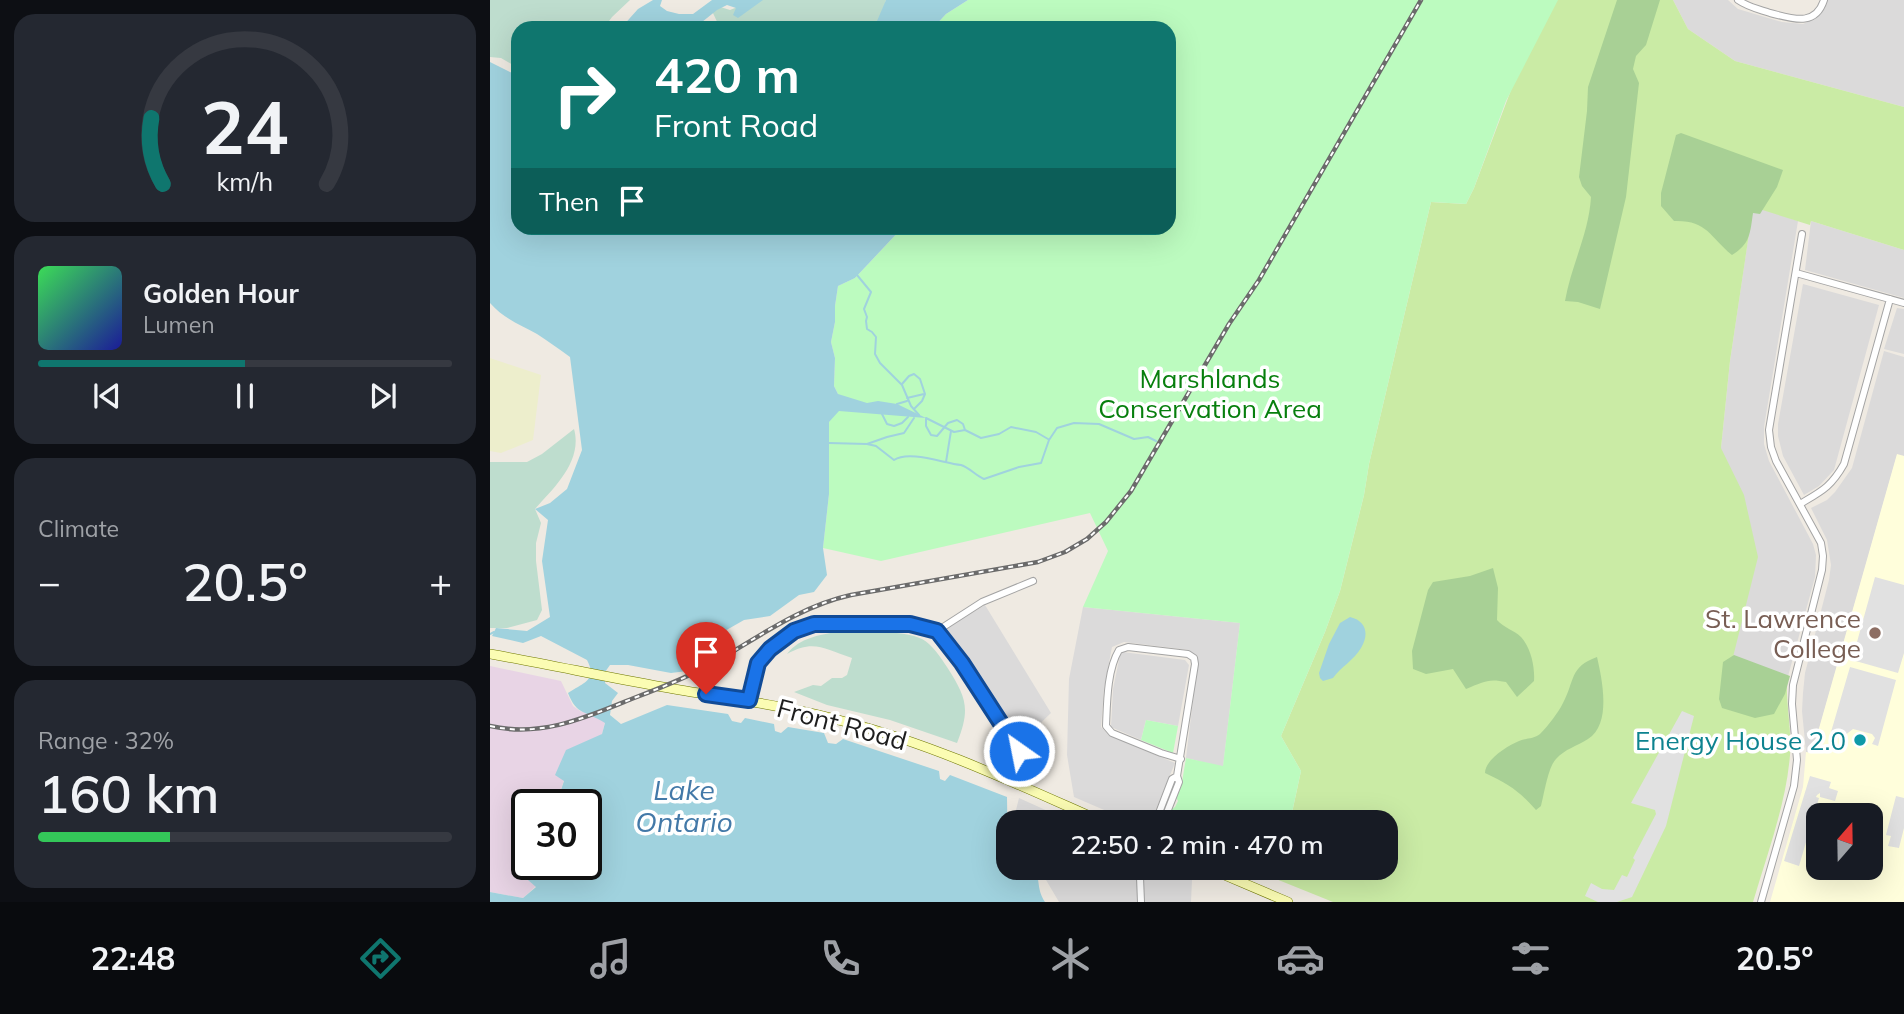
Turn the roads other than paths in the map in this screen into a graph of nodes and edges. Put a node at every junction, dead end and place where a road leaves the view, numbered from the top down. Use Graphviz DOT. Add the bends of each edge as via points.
graph roads {
  1 [pos="1738,0"];
  2 [pos="1824,0"];
  3 [pos="1802,234"];
  4 [pos="1796,273"];
  5 [pos="1890,299"];
  6 [pos="1904,303"];
  7 [pos="1800,504"];
  8 [pos="1033,581"];
  9 [pos="937,631"];
  10 [pos="490,654"];
  11 [pos="749,700"];
  12 [pos="1181,760"];
  13 [pos="1023,787"];
  14 [pos="1076,810"];
  15 [pos="1160,810"];
  16 [pos="1140,880"];
  17 [pos="1236,880"];
  18 [pos="1141,902"];
  19 [pos="1288,902"];
  20 [pos="1761,902"];
  1 -- 2 [label="street" via="1794,19 1816,14"];
  3 -- 4 [label="street"];
  4 -- 5 [label="street"];
  4 -- 7 [label="street" via="1769,430 1776,461"];
  5 -- 6 [label="street"];
  5 -- 7 [label="street" via="1844,464 1828,487"];
  7 -- 20 [label="street" via="1821,543 1822,570 1793,685 1794,786"];
  8 -- 9 [label="street" via="982,603"];
  9 -- 11 [label="street" via="910,624 804,627 770,649 758,663"];
  9 -- 13 [label="street" via="1019,751"];
  10 -- 11 [label="main road, Front Road"];
  11 -- 13 [label="main road, Front Road" via="878,731"];
  12 -- 12 [label="street" via="1112,733 1106,726 1108,689 1119,650 1128,647 1194,658"];
  12 -- 15 [label="street"];
  13 -- 14 [label="main road, Front Road"];
  16 -- 18 [label="street"];
  17 -- 19 [label="main road"];
}
